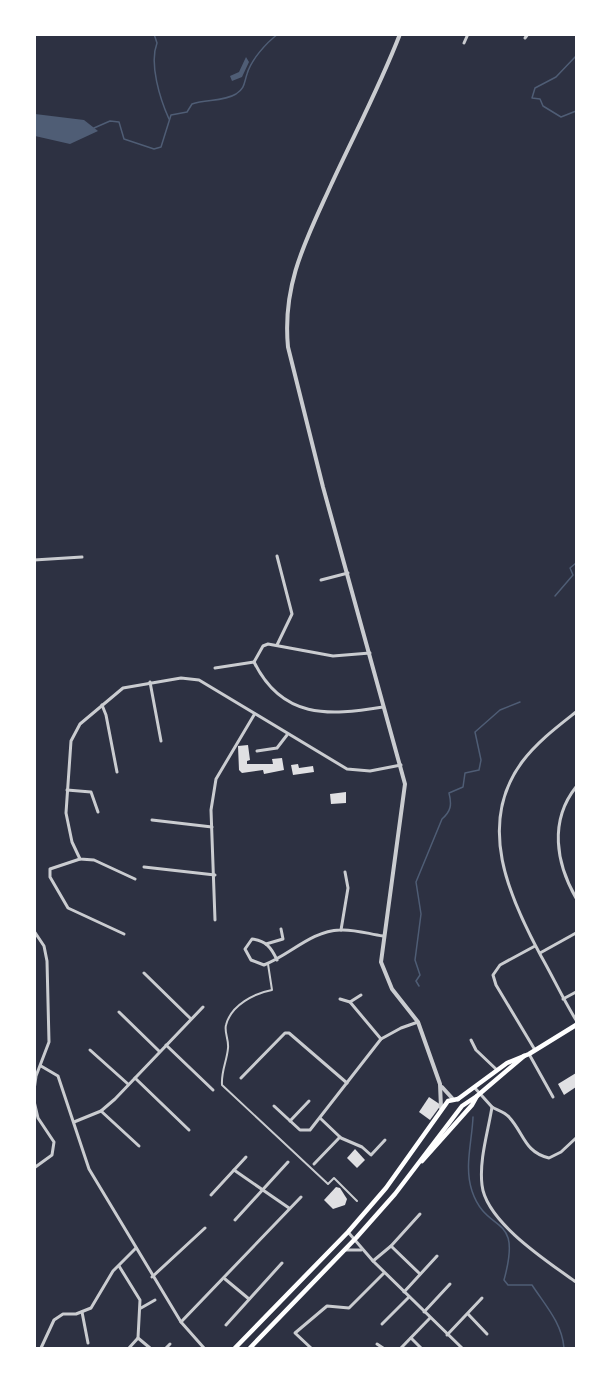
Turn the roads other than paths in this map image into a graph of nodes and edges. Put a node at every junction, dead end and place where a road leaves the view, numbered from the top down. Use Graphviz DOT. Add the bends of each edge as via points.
graph roads {
  1 [pos="400,34"];
  2 [pos="468,34"];
  3 [pos="464,43"];
  4 [pos="277,556"];
  5 [pos="82,558"];
  6 [pos="34,560"];
  7 [pos="348,573"];
  8 [pos="321,580"];
  9 [pos="278,645"];
  10 [pos="370,653"];
  11 [pos="254,662"];
  12 [pos="215,668"];
  13 [pos="150,682"];
  14 [pos="102,705"];
  15 [pos="384,707"];
  16 [pos="576,712"];
  17 [pos="254,715"];
  18 [pos="287,735"];
  19 [pos="160,741"];
  20 [pos="257,752"];
  21 [pos="400,765"];
  22 [pos="117,772"];
  23 [pos="576,787"];
  24 [pos="67,790"];
  25 [pos="98,812"];
  26 [pos="152,820"];
  27 [pos="212,827"];
  28 [pos="80,859"];
  29 [pos="144,867"];
  30 [pos="345,872"];
  31 [pos="215,874"];
  32 [pos="135,879"];
  33 [pos="576,898"];
  34 [pos="215,920"];
  35 [pos="281,929"];
  36 [pos="340,930"];
  37 [pos="34,931"];
  38 [pos="576,933"];
  39 [pos="124,934"];
  40 [pos="382,936"];
  41 [pos="266,944"];
  42 [pos="535,946"];
  43 [pos="540,953"];
  44 [pos="277,960"];
  45 [pos="268,963"];
  46 [pos="144,973"];
  47 [pos="576,992"];
  48 [pos="361,995"];
  49 [pos="340,999"];
  50 [pos="563,999"];
  51 [pos="350,1002"];
  52 [pos="203,1007"];
  53 [pos="119,1012"];
  54 [pos="191,1018"];
  55 [pos="576,1020"];
  56 [pos="418,1022"];
  57 [pos="576,1025"];
  58 [pos="381,1039"];
  59 [pos="471,1040"];
  60 [pos="166,1045"];
  61 [pos="90,1050"];
  62 [pos="535,1050"];
  63 [pos="159,1051"];
  64 [pos="526,1055"];
  65 [pos="41,1065"];
  66 [pos="497,1070"];
  67 [pos="135,1078"];
  68 [pos="242,1078"];
  69 [pos="347,1083"];
  70 [pos="128,1084"];
  71 [pos="440,1084"];
  72 [pos="474,1087"];
  73 [pos="34,1090"];
  74 [pos="213,1090"];
  75 [pos="478,1095"];
  76 [pos="442,1096"];
  77 [pos="553,1097"];
  78 [pos="455,1099"];
  79 [pos="34,1101"];
  80 [pos="309,1101"];
  81 [pos="446,1105"];
  82 [pos="274,1106"];
  83 [pos="462,1106"];
  84 [pos="492,1107"];
  85 [pos="101,1111"];
  86 [pos="456,1114"];
  87 [pos="320,1118"];
  88 [pos="290,1121"];
  89 [pos="74,1122"];
  90 [pos="433,1124"];
  91 [pos="189,1130"];
  92 [pos="340,1137"];
  93 [pos="576,1138"];
  94 [pos="385,1140"];
  95 [pos="139,1146"];
  96 [pos="246,1156"];
  97 [pos="288,1162"];
  98 [pos="419,1163"];
  99 [pos="314,1164"];
  100 [pos="34,1168"];
  101 [pos="234,1170"];
  102 [pos="263,1190"];
  103 [pos="212,1195"];
  104 [pos="301,1197"];
  105 [pos="357,1201"];
  106 [pos="290,1208"];
  107 [pos="420,1214"];
  108 [pos="236,1220"];
  109 [pos="205,1228"];
  110 [pos="348,1232"];
  111 [pos="356,1239"];
  112 [pos="391,1246"];
  113 [pos="136,1248"];
  114 [pos="345,1250"];
  115 [pos="363,1251"];
  116 [pos="437,1256"];
  117 [pos="372,1261"];
  118 [pos="282,1263"];
  119 [pos="118,1266"];
  120 [pos="385,1273"];
  121 [pos="420,1274"];
  122 [pos="152,1277"];
  123 [pos="225,1279"];
  124 [pos="576,1282"];
  125 [pos="450,1284"];
  126 [pos="404,1292"];
  127 [pos="409,1297"];
  128 [pos="482,1298"];
  129 [pos="249,1299"];
  130 [pos="155,1300"];
  131 [pos="141,1308"];
  132 [pos="82,1312"];
  133 [pos="424,1312"];
  134 [pos="467,1314"];
  135 [pos="430,1318"];
  136 [pos="181,1322"];
  137 [pos="382,1324"];
  138 [pos="226,1325"];
  139 [pos="487,1334"];
  140 [pos="447,1335"];
  141 [pos="138,1338"];
  142 [pos="411,1338"];
  143 [pos="88,1343"];
  144 [pos="170,1344"];
  145 [pos="377,1344"];
  146 [pos="41,1348"];
  147 [pos="129,1348"];
  148 [pos="150,1348"];
  149 [pos="166,1348"];
  150 [pos="204,1348"];
  151 [pos="235,1348"];
  152 [pos="250,1348"];
  153 [pos="311,1348"];
  154 [pos="383,1348"];
  155 [pos="401,1348"];
  156 [pos="421,1348"];
  157 [pos="462,1348"];
  1 -- 7 [label="street" via="300,253 288,300 288,346"];
  2 -- 3 [label="street"];
  4 -- 9 [label="street" via="292,614"];
  5 -- 6 [label="street"];
  7 -- 8 [label="street"];
  7 -- 10 [label="street"];
  9 -- 10 [label="street" via="333,656"];
  9 -- 11 [label="street" via="263,646"];
  10 -- 15 [label="street"];
  11 -- 12 [label="street"];
  11 -- 15 [label="street" via="264,682 286,701 316,711 344,714"];
  13 -- 14 [label="street" via="123,688"];
  13 -- 17 [label="street" via="190,677"];
  13 -- 19 [label="street"];
  14 -- 22 [label="street"];
  14 -- 24 [label="street" via="80,724 71,741"];
  15 -- 21 [label="street"];
  16 -- 42 [label="street" via="522,762 502,810 499,844 504,871 512,899"];
  17 -- 18 [label="street"];
  17 -- 27 [label="street" via="216,779"];
  18 -- 20 [label="street" via="277,748"];
  18 -- 21 [label="street" via="347,769 370,771"];
  21 -- 40 [label="street" via="405,795"];
  23 -- 33 [label="street" via="557,835 560,861"];
  24 -- 25 [label="street" via="91,792"];
  24 -- 28 [label="street" via="68,828"];
  26 -- 27 [label="street"];
  27 -- 31 [label="street"];
  28 -- 32 [label="street" via="94,860"];
  28 -- 39 [label="street" via="50,869 50,877 64,903"];
  29 -- 31 [label="street"];
  30 -- 36 [label="street" via="348,888"];
  31 -- 34 [label="street"];
  35 -- 41 [label="street" via="283,939"];
  36 -- 40 [label="street"];
  36 -- 44 [label="street" via="315,936"];
  37 -- 65 [label="street" via="44,946 47,961 49,1042"];
  38 -- 43 [label="street"];
  40 -- 56 [label="street" via="381,962 386,977"];
  41 -- 44 [label="street"];
  41 -- 45 [label="street" via="252,939 244,949 251,960"];
  42 -- 43 [label="street"];
  42 -- 62 [label="street" via="500,965 493,975"];
  43 -- 50 [label="street"];
  44 -- 45 [label="street"];
  45 -- 105 [label="street" via="272,990 251,995 225,1026 229,1046 222,1085 328,1184 334,1178"];
  46 -- 54 [label="street"];
  47 -- 50 [label="street"];
  48 -- 51 [label="street"];
  49 -- 51 [label="street"];
  50 -- 55 [label="street"];
  51 -- 58 [label="street"];
  52 -- 54 [label="street"];
  53 -- 63 [label="street"];
  54 -- 60 [label="street"];
  56 -- 58 [label="street"];
  56 -- 71 [label="street"];
  57 -- 62 [label="highway"];
  58 -- 69 [label="street"];
  59 -- 66 [label="street"];
  60 -- 63 [label="street"];
  60 -- 74 [label="street"];
  61 -- 70 [label="street"];
  62 -- 64 [label="highway"];
  63 -- 67 [label="street"];
  64 -- 66 [label="highway"];
  64 -- 75 [label="highway"];
  64 -- 77 [label="street"];
  65 -- 73 [label="street"];
  65 -- 89 [label="street" via="58,1076"];
  66 -- 72 [label="highway"];
  67 -- 70 [label="street"];
  67 -- 91 [label="street"];
  68 -- 69 [label="street" via="289,1033"];
  69 -- 87 [label="street"];
  70 -- 85 [label="street"];
  71 -- 76 [label="street"];
  71 -- 78 [label="street"];
  72 -- 75 [label="street"];
  72 -- 78 [label="highway"];
  75 -- 83 [label="highway"];
  75 -- 84 [label="street"];
  75 -- 98 [label="highway"];
  76 -- 81 [label="street"];
  76 -- 90 [label="street" via="442,1106"];
  78 -- 81 [label="highway"];
  78 -- 83 [label="highway"];
  79 -- 100 [label="street" via="38,1118 54,1142 52,1155"];
  80 -- 88 [label="street"];
  81 -- 86 [label="highway" via="450,1114"];
  81 -- 90 [label="highway"];
  82 -- 88 [label="street"];
  83 -- 86 [label="highway"];
  84 -- 93 [label="street" via="507,1115 536,1155 549,1158"];
  84 -- 124 [label="street" via="482,1167 487,1201 510,1230"];
  85 -- 89 [label="street"];
  85 -- 95 [label="street"];
  86 -- 98 [label="highway"];
  87 -- 88 [label="street" via="305,1131"];
  87 -- 92 [label="street"];
  89 -- 113 [label="street" via="89,1169"];
  90 -- 110 [label="highway"];
  92 -- 94 [label="street" via="371,1155"];
  92 -- 99 [label="street"];
  96 -- 101 [label="street"];
  97 -- 102 [label="street"];
  98 -- 111 [label="highway"];
  101 -- 102 [label="street"];
  101 -- 103 [label="street"];
  102 -- 106 [label="street"];
  102 -- 108 [label="street"];
  104 -- 106 [label="street"];
  106 -- 123 [label="street"];
  107 -- 112 [label="street"];
  109 -- 122 [label="street"];
  110 -- 111 [label="street"];
  110 -- 151 [label="highway"];
  111 -- 114 [label="highway"];
  111 -- 115 [label="street"];
  112 -- 117 [label="street"];
  112 -- 121 [label="street"];
  113 -- 119 [label="street"];
  113 -- 122 [label="street"];
  114 -- 115 [label="street"];
  114 -- 152 [label="highway"];
  115 -- 117 [label="street"];
  116 -- 121 [label="street"];
  117 -- 120 [label="street"];
  118 -- 129 [label="street"];
  119 -- 131 [label="street"];
  119 -- 132 [label="street" via="92,1308"];
  120 -- 126 [label="street"];
  120 -- 153 [label="street" via="349,1308 327,1306 295,1333"];
  121 -- 126 [label="street"];
  122 -- 136 [label="street"];
  123 -- 129 [label="street"];
  123 -- 136 [label="street"];
  125 -- 133 [label="street"];
  126 -- 127 [label="street"];
  127 -- 133 [label="street"];
  127 -- 137 [label="street"];
  128 -- 134 [label="street"];
  129 -- 138 [label="street"];
  130 -- 131 [label="street"];
  131 -- 141 [label="street"];
  132 -- 143 [label="street"];
  132 -- 146 [label="street" via="63,1314 54,1320"];
  133 -- 135 [label="street"];
  134 -- 139 [label="street"];
  134 -- 140 [label="street"];
  135 -- 140 [label="street"];
  135 -- 142 [label="street"];
  136 -- 150 [label="street"];
  140 -- 157 [label="street"];
  141 -- 147 [label="street"];
  141 -- 148 [label="street"];
  142 -- 155 [label="street"];
  142 -- 156 [label="street"];
  144 -- 149 [label="street"];
  145 -- 154 [label="street"];
}
